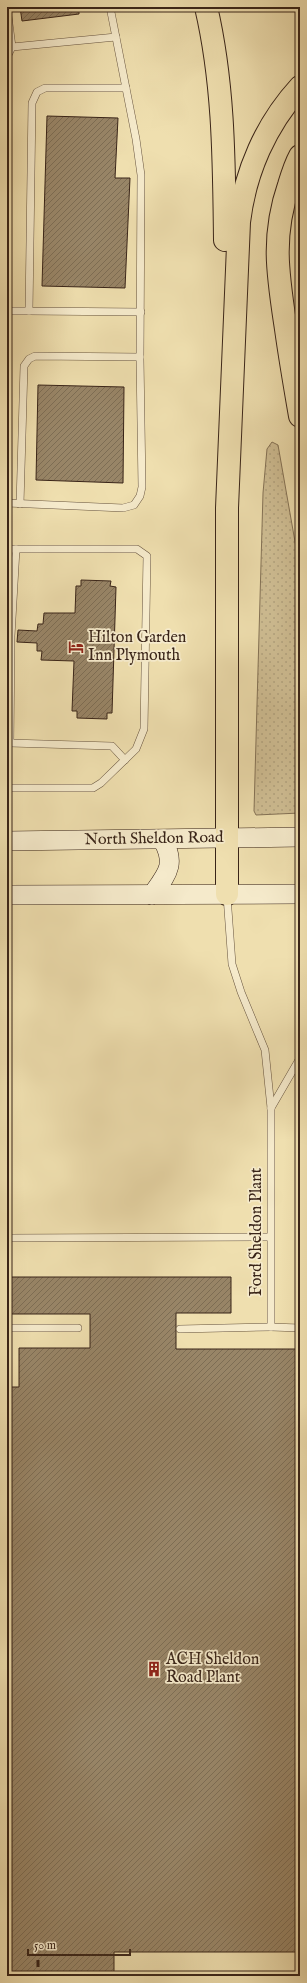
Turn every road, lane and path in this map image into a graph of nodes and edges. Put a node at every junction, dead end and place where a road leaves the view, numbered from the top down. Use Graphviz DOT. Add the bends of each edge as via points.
graph roads {
  1 [pos="110,7"];
  2 [pos="206,7"];
  3 [pos="7,8"];
  4 [pos="116,37"];
  5 [pos="12,47"];
  6 [pos="7,57"];
  7 [pos="300,87"];
  8 [pos="126,88"];
  9 [pos="300,156"];
  10 [pos="7,311"];
  11 [pos="29,311"];
  12 [pos="140,312"];
  13 [pos="140,357"];
  14 [pos="230,407"];
  15 [pos="300,416"];
  16 [pos="7,503"];
  17 [pos="20,504"];
  18 [pos="7,549"];
  19 [pos="16,549"];
  20 [pos="8,743"];
  21 [pos="125,760"];
  22 [pos="7,788"];
  23 [pos="300,837"];
  24 [pos="226,838"];
  25 [pos="162,839"];
  26 [pos="7,841"];
  27 [pos="226,894"];
  28 [pos="300,894"];
  29 [pos="7,895"];
  30 [pos="152,895"];
  31 [pos="300,1058"];
  32 [pos="271,1108"];
  33 [pos="270,1237"];
  34 [pos="7,1238"];
  35 [pos="271,1327"];
  36 [pos="7,1328"];
  37 [pos="78,1328"];
  38 [pos="300,1328"];
  39 [pos="180,1329"];
  1 -- 4 [label="lane"];
  2 -- 14 [label="highway" via="220,83 224,141"];
  3 -- 5 [label="lane"];
  4 -- 5 [label="lane"];
  4 -- 8 [label="lane"];
  5 -- 6 [label="lane"];
  7 -- 14 [label="highway" via="289,99 268,132 253,164 241,204"];
  8 -- 11 [label="lane" via="45,88 37,92 32,103"];
  8 -- 12 [label="lane" via="141,175"];
  9 -- 15 [label="highway" via="282,211 277,266"];
  10 -- 11 [label="lane"];
  11 -- 12 [label="lane"];
  12 -- 13 [label="lane"];
  13 -- 17 [label="lane" via="35,356 29,359 24,366"];
  13 -- 17 [label="lane" via="142,487 134,505 123,508"];
  14 -- 24 [label="highway" via="227,508"];
  16 -- 17 [label="lane"];
  18 -- 19 [label="lane"];
  19 -- 20 [label="lane"];
  19 -- 21 [label="lane" via="137,549 147,556 144,728 136,749"];
  20 -- 21 [label="lane" via="112,746"];
  21 -- 22 [label="lane" via="93,788"];
  23 -- 24 [label="main road, North Sheldon Road"];
  24 -- 25 [label="main road, North Sheldon Road"];
  24 -- 27 [label="highway"];
  25 -- 26 [label="main road, North Sheldon Road"];
  25 -- 30 [label="main road" via="170,855 170,866"];
  27 -- 28 [label="main road"];
  27 -- 30 [label="main road"];
  27 -- 32 [label="lane, Ford Sheldon Plant" via="232,964 265,1050"];
  29 -- 30 [label="main road"];
  31 -- 32 [label="lane, Ford Sheldon Plant"];
  32 -- 33 [label="lane, Ford Sheldon Plant"];
  33 -- 34 [label="lane"];
  33 -- 35 [label="lane, Ford Sheldon Plant"];
  35 -- 38 [label="lane"];
  35 -- 39 [label="lane"];
  36 -- 37 [label="lane"];
}
